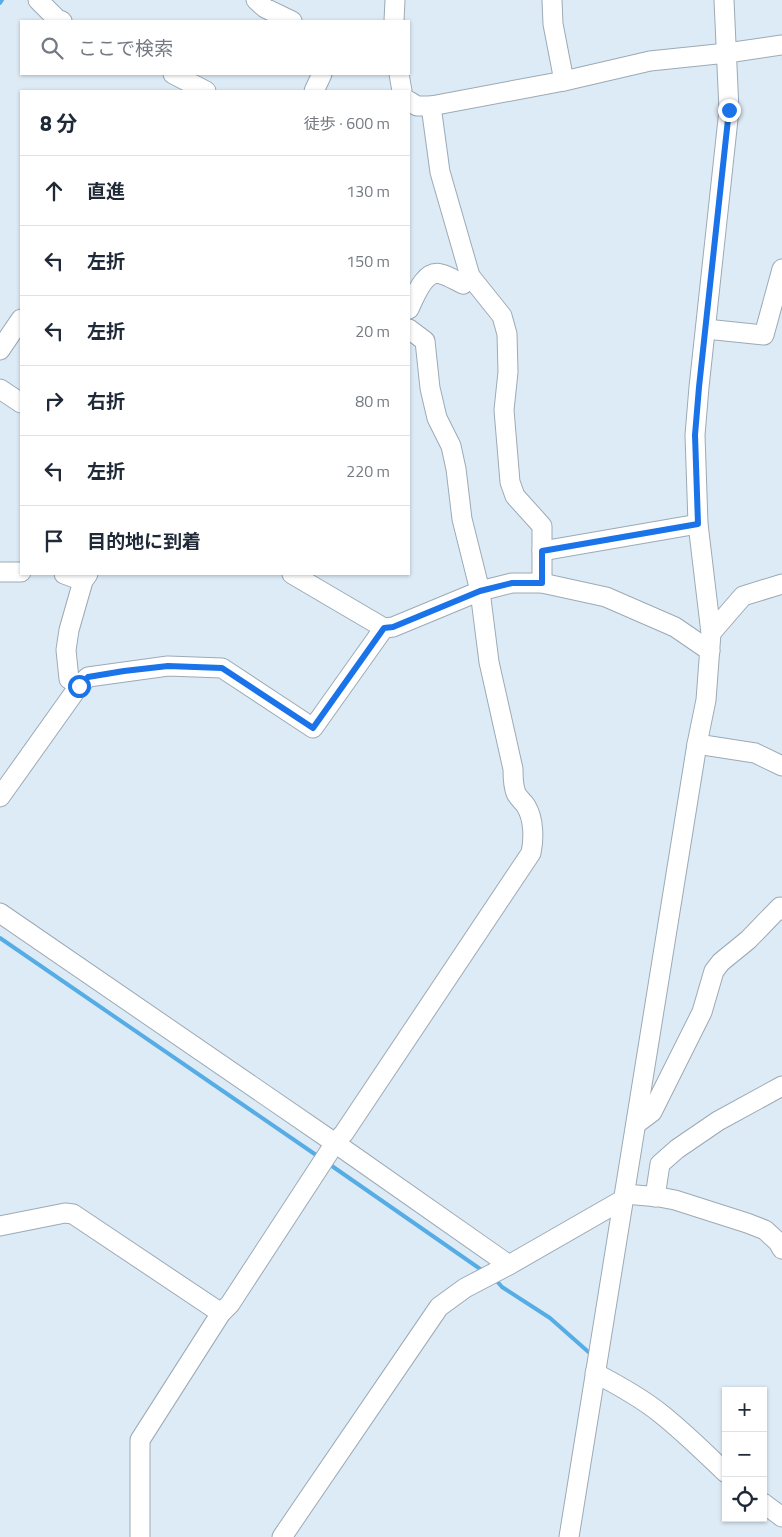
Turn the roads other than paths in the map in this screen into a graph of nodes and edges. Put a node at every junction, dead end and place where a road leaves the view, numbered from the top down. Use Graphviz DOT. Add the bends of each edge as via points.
graph roads {
  1 [pos="38,0"];
  2 [pos="256,0"];
  3 [pos="395,0"];
  4 [pos="552,0"];
  5 [pos="724,0"];
  6 [pos="60,20"];
  7 [pos="290,20"];
  8 [pos="394,20"];
  9 [pos="782,46"];
  10 [pos="727,53"];
  11 [pos="322,75"];
  12 [pos="399,75"];
  13 [pos="176,81"];
  14 [pos="564,81"];
  15 [pos="203,90"];
  16 [pos="314,90"];
  17 [pos="402,90"];
  18 [pos="410,102"];
  19 [pos="431,106"];
  20 [pos="782,269"];
  21 [pos="470,276"];
  22 [pos="410,307"];
  23 [pos="20,320"];
  24 [pos="410,329"];
  25 [pos="706,330"];
  26 [pos="0,350"];
  27 [pos="0,389"];
  28 [pos="20,402"];
  29 [pos="698,524"];
  30 [pos="542,551"];
  31 [pos="0,572"];
  32 [pos="20,572"];
  33 [pos="71,575"];
  34 [pos="294,575"];
  35 [pos="86,577"];
  36 [pos="542,583"];
  37 [pos="782,584"];
  38 [pos="480,591"];
  39 [pos="384,628"];
  40 [pos="711,642"];
  41 [pos="79,686"];
  42 [pos="697,744"];
  43 [pos="782,766"];
  44 [pos="0,797"];
  45 [pos="782,910"];
  46 [pos="0,913"];
  47 [pos="782,1086"];
  48 [pos="636,1124"];
  49 [pos="335,1143"];
  50 [pos="624,1197"];
  51 [pos="654,1197"];
  52 [pos="0,1226"];
  53 [pos="782,1249"];
  54 [pos="509,1265"];
  55 [pos="220,1313"];
  56 [pos="595,1373"];
  57 [pos="722,1469"];
  58 [pos="767,1505"];
  59 [pos="782,1517"];
  60 [pos="140,1537"];
  61 [pos="282,1537"];
  62 [pos="569,1537"];
  1 -- 6 [label="street"];
  2 -- 7 [label="street"];
  3 -- 8 [label="street"];
  4 -- 14 [label="street" via="553,24"];
  5 -- 10 [label="street"];
  9 -- 10 [label="street"];
  10 -- 14 [label="street" via="650,61"];
  10 -- 25 [label="street" via="729,110"];
  11 -- 16 [label="street"];
  12 -- 17 [label="street"];
  13 -- 15 [label="street"];
  14 -- 19 [label="street"];
  18 -- 19 [label="street" via="417,106"];
  19 -- 21 [label="street" via="440,172"];
  20 -- 25 [label="street" via="764,335"];
  21 -- 22 [label="street" via="463,284 441,274 433,274 426,278"];
  21 -- 30 [label="street" via="502,316 507,334 504,410 510,482 515,496 542,526"];
  23 -- 26 [label="street"];
  24 -- 38 [label="street" via="425,341 430,388 437,418 453,454 462,519"];
  25 -- 29 [label="street" via="695,435"];
  27 -- 28 [label="street"];
  29 -- 30 [label="street"];
  29 -- 40 [label="street"];
  30 -- 36 [label="street"];
  31 -- 32 [label="street"];
  33 -- 35 [label="street"];
  34 -- 39 [label="street"];
  35 -- 41 [label="street" via="68,630 66,650 69,679"];
  36 -- 38 [label="street" via="512,583"];
  36 -- 40 [label="street" via="606,597"];
  37 -- 40 [label="street" via="743,596"];
  38 -- 39 [label="street"];
  38 -- 49 [label="street" via="489,662 516,795 530,816 531,853"];
  39 -- 41 [label="street" via="313,728 222,668 168,666 124,671 88,677"];
  40 -- 42 [label="street" via="706,700"];
  41 -- 44 [label="street"];
  42 -- 43 [label="street" via="755,752"];
  42 -- 48 [label="street"];
  45 -- 48 [label="street" via="780,907 714,971 702,1012 652,1112"];
  46 -- 49 [label="street"];
  47 -- 51 [label="street" via="718,1121 677,1149 660,1164"];
  48 -- 50 [label="street"];
  49 -- 54 [label="street"];
  49 -- 55 [label="street" via="230,1304"];
  50 -- 51 [label="street"];
  50 -- 54 [label="street"];
  50 -- 56 [label="street"];
  51 -- 53 [label="street" via="675,1200 748,1223 765,1230"];
  52 -- 55 [label="street" via="73,1214"];
  54 -- 61 [label="street" via="465,1288 439,1307"];
  55 -- 60 [label="street" via="140,1440"];
  56 -- 57 [label="street" via="659,1412"];
  56 -- 62 [label="street"];
  58 -- 59 [label="street"];
}
